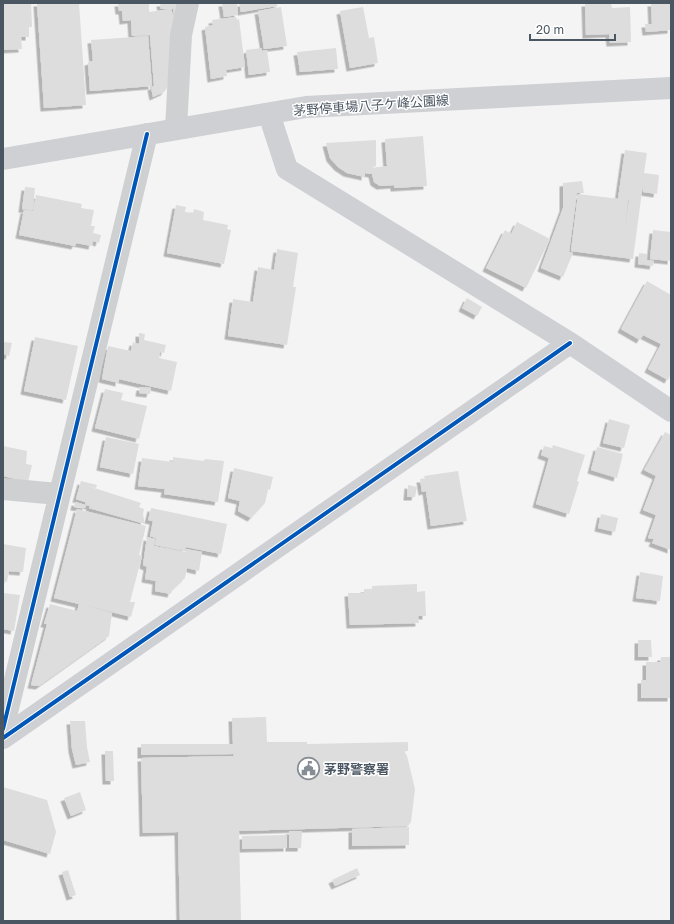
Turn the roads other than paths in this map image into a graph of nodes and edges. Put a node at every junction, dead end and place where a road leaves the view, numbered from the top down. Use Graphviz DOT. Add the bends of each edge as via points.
graph roads {
  1 [pos="188,3"];
  2 [pos="671,88"];
  3 [pos="269,114"];
  4 [pos="176,129"];
  5 [pos="147,134"];
  6 [pos="3,159"];
  7 [pos="570,343"];
  8 [pos="671,411"];
  9 [pos="3,489"];
  10 [pos="58,494"];
  11 [pos="3,729"];
  12 [pos="3,738"];
  1 -- 4 [label="street" via="181,35"];
  2 -- 3 [label="street, 茅野停車場八子ケ峰公園線" via="306,107"];
  3 -- 4 [label="street, 茅野停車場八子ケ峰公園線"];
  3 -- 7 [label="street" via="287,169"];
  4 -- 5 [label="street, 茅野停車場八子ケ峰公園線"];
  5 -- 6 [label="street, 茅野停車場八子ケ峰公園線"];
  5 -- 10 [label="street"];
  7 -- 8 [label="street"];
  7 -- 12 [label="street"];
  9 -- 10 [label="street"];
  10 -- 11 [label="street"];
}
